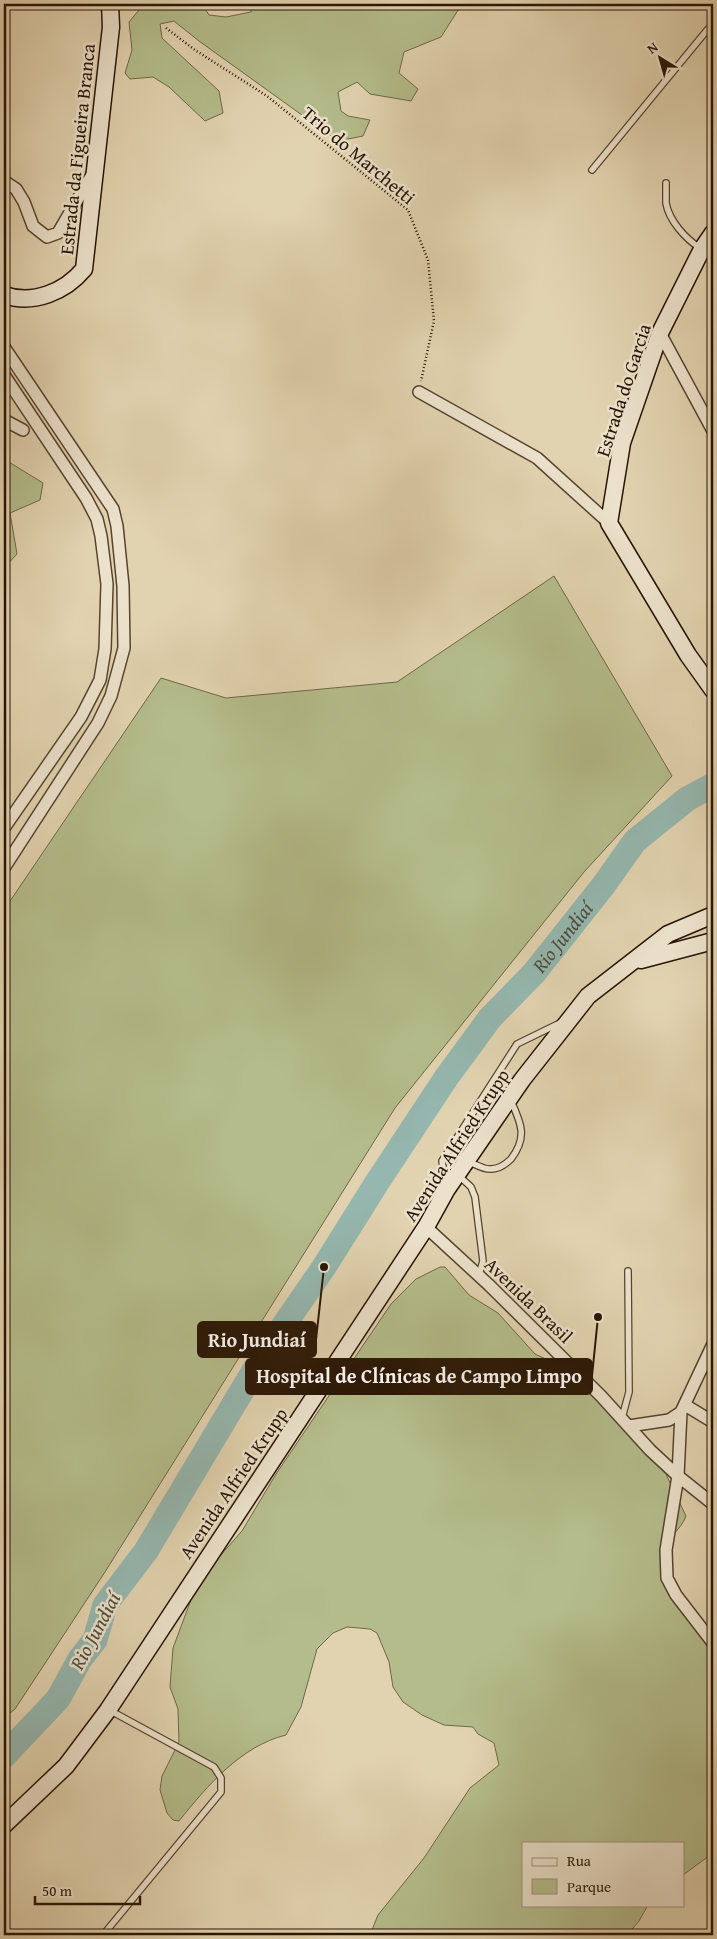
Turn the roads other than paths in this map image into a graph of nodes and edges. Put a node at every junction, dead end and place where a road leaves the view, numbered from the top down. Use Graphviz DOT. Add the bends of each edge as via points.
graph roads {
  1 [pos="110,4"];
  2 [pos="713,25"];
  3 [pos="96,167"];
  4 [pos="592,170"];
  5 [pos="4,181"];
  6 [pos="666,183"];
  7 [pos="713,233"];
  8 [pos="702,249"];
  9 [pos="4,295"];
  10 [pos="660,333"];
  11 [pos="4,347"];
  12 [pos="4,375"];
  13 [pos="418,392"];
  14 [pos="4,420"];
  15 [pos="23,430"];
  16 [pos="713,431"];
  17 [pos="609,523"];
  18 [pos="107,584"];
  19 [pos="123,586"];
  20 [pos="713,690"];
  21 [pos="4,828"];
  22 [pos="4,868"];
  23 [pos="713,915"];
  24 [pos="713,941"];
  25 [pos="629,964"];
  26 [pos="569,1018"];
  27 [pos="510,1098"];
  28 [pos="466,1161"];
  29 [pos="457,1175"];
  30 [pos="447,1189"];
  31 [pos="426,1227"];
  32 [pos="628,1271"];
  33 [pos="479,1276"];
  34 [pos="713,1344"];
  35 [pos="683,1409"];
  36 [pos="625,1422"];
  37 [pos="713,1422"];
  38 [pos="678,1476"];
  39 [pos="713,1504"];
  40 [pos="713,1643"];
  41 [pos="108,1710"];
  42 [pos="4,1824"];
  43 [pos="103,1935"];
  1 -- 3 [label="main road, Estrada da Figueira Branca" via="111,27"];
  2 -- 4 [label="lane"];
  3 -- 5 [label="street" via="58,233 47,237 34,226 16,189"];
  3 -- 9 [label="main road, Estrada da Figueira Branca" via="84,269 76,279 52,294 28,298"];
  6 -- 8 [label="lane" via="666,205 678,229"];
  7 -- 8 [label="main road, Estrada do Garcia"];
  8 -- 10 [label="main road, Estrada do Garcia"];
  10 -- 16 [label="street"];
  10 -- 17 [label="main road, Estrada do Garcia" via="622,443"];
  11 -- 19 [label="street" via="113,509"];
  12 -- 18 [label="street" via="97,519"];
  13 -- 17 [label="street" via="538,458"];
  14 -- 15 [label="street"];
  17 -- 20 [label="main road" via="688,655"];
  18 -- 19 [label="street"];
  18 -- 21 [label="street" via="105,649 100,680 81,717"];
  19 -- 22 [label="street" via="124,648 111,696 98,722"];
  23 -- 25 [label="main road, Avenida Alfried Krupp" via="668,934"];
  24 -- 25 [label="main road"];
  25 -- 26 [label="main road, Avenida Alfried Krupp" via="588,996"];
  26 -- 27 [label="main road, Avenida Alfried Krupp"];
  26 -- 30 [label="lane" via="517,1044 442,1160"];
  27 -- 28 [label="main road, Avenida Alfried Krupp"];
  27 -- 28 [label="lane" via="520,1121 522,1136 517,1151 506,1165 490,1170"];
  28 -- 29 [label="main road, Avenida Alfried Krupp"];
  29 -- 30 [label="main road, Avenida Alfried Krupp"];
  29 -- 33 [label="lane" via="471,1187 475,1197 483,1261"];
  30 -- 31 [label="main road, Avenida Alfried Krupp"];
  31 -- 33 [label="street, Avenida Brasil"];
  31 -- 41 [label="main road, Avenida Alfried Krupp"];
  32 -- 36 [label="lane" via="629,1392"];
  33 -- 36 [label="street, Avenida Brasil"];
  34 -- 35 [label="street"];
  35 -- 36 [label="street" via="669,1420"];
  35 -- 37 [label="street"];
  35 -- 38 [label="street"];
  36 -- 38 [label="street, Avenida Brasil"];
  38 -- 39 [label="street, Avenida Brasil"];
  38 -- 40 [label="street" via="666,1550 667,1578 676,1596"];
  41 -- 42 [label="main road, Avenida Alfried Krupp" via="66,1766"];
  41 -- 43 [label="lane" via="214,1767 221,1778 221,1792"];
}
